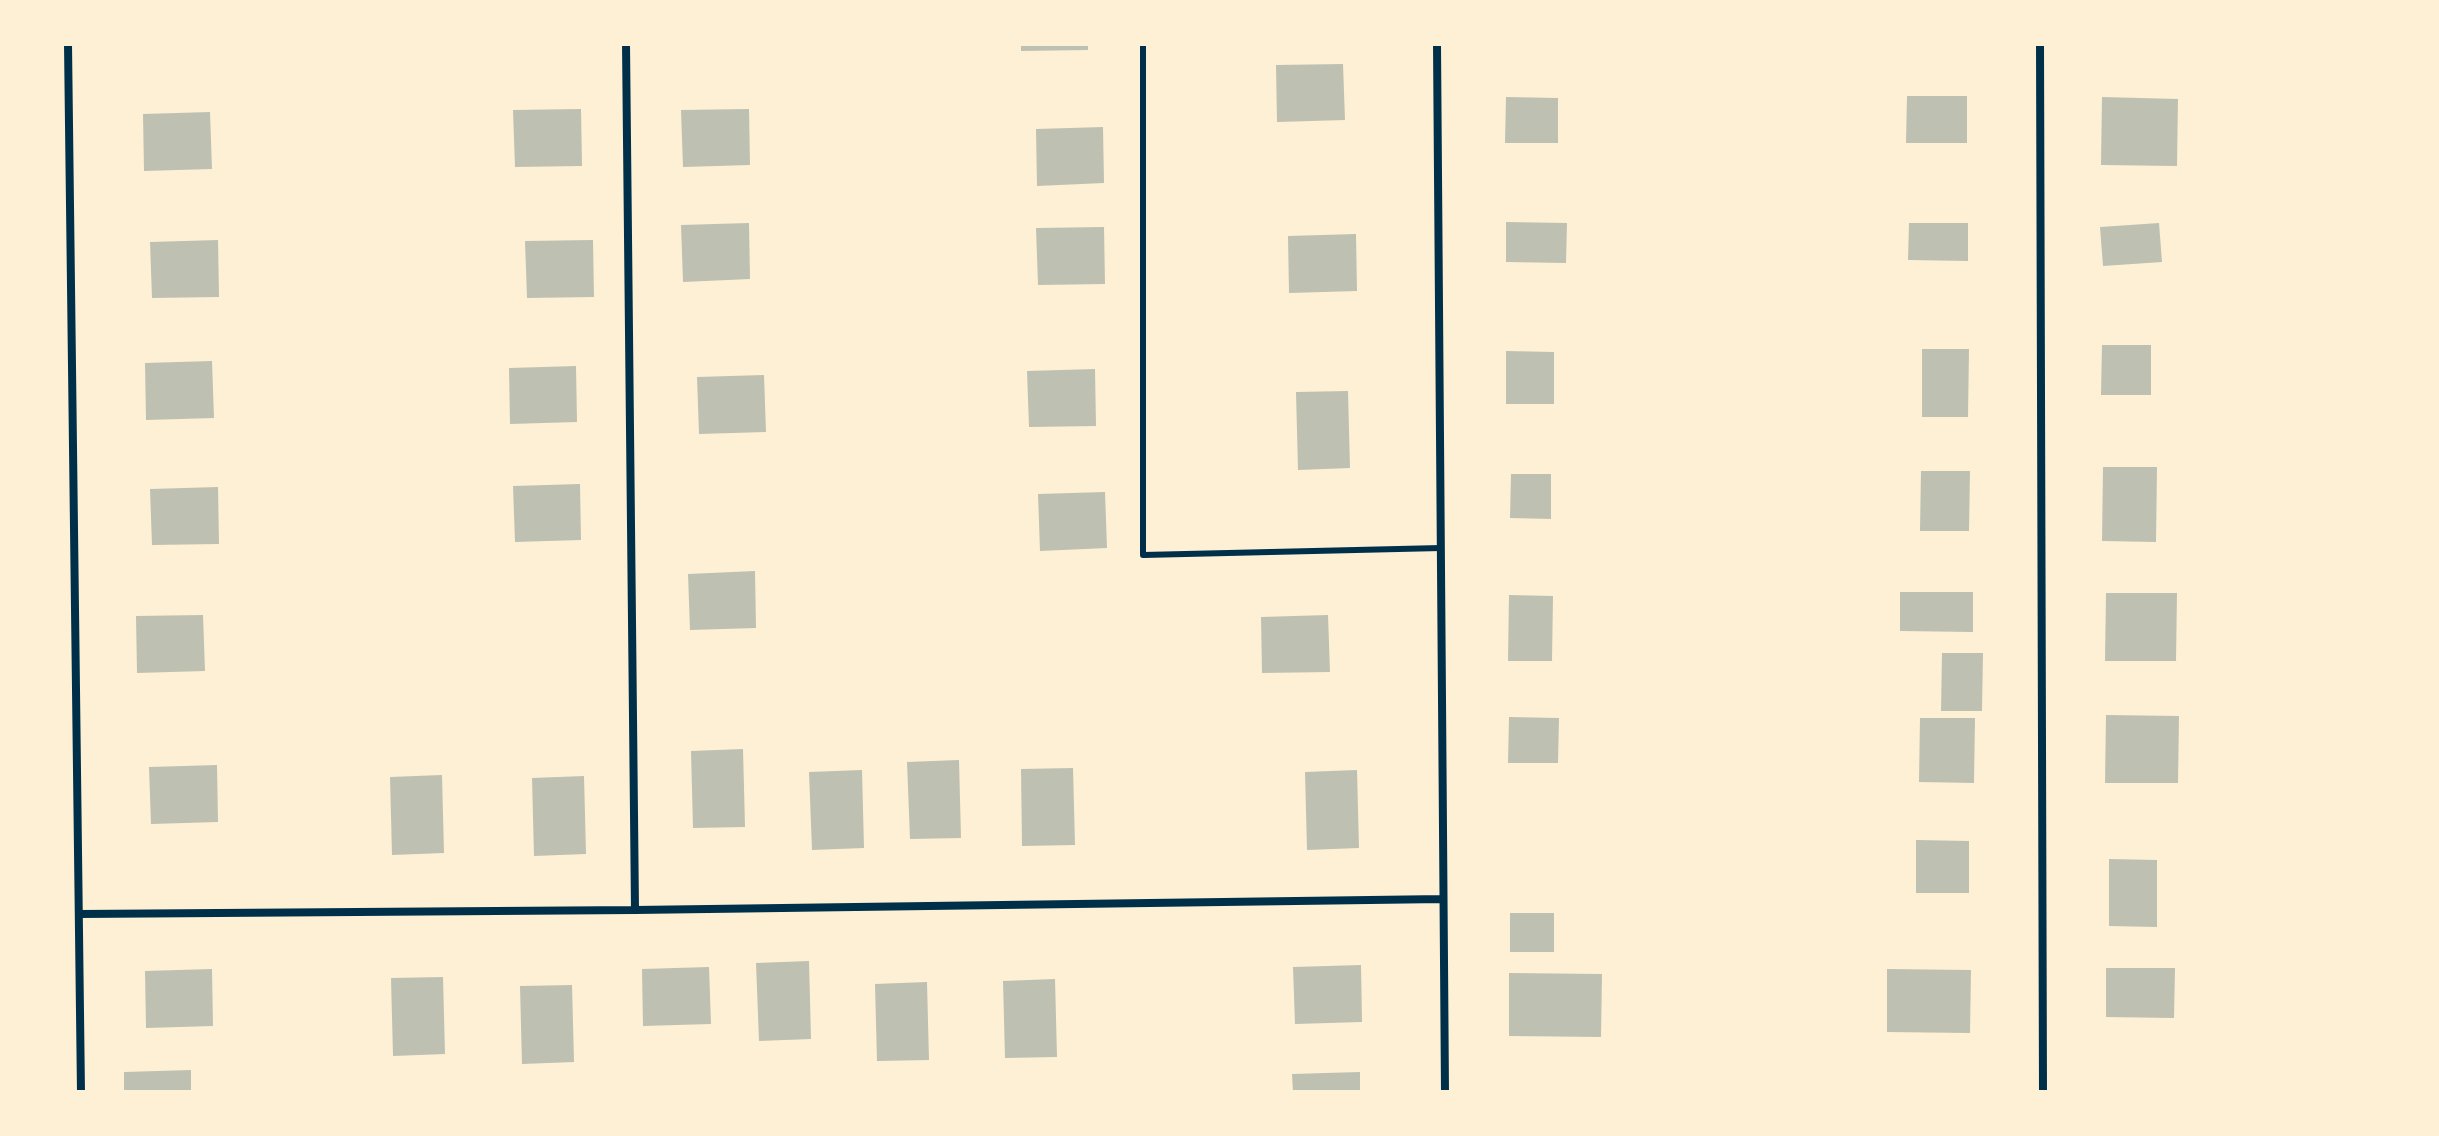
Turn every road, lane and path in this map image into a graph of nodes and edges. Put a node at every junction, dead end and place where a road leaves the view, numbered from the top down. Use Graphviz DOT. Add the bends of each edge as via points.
graph roads {
  1 [pos="68,44"];
  2 [pos="626,44"];
  3 [pos="1143,44"];
  4 [pos="1437,44"];
  5 [pos="2040,44"];
  6 [pos="1441,548"];
  7 [pos="1443,899"];
  8 [pos="635,910"];
  9 [pos="79,914"];
  10 [pos="81,1092"];
  11 [pos="1445,1092"];
  12 [pos="2043,1092"];
  1 -- 9 [label="street"];
  2 -- 8 [label="street"];
  3 -- 6 [label="lane" via="1143,555"];
  4 -- 6 [label="street"];
  5 -- 12 [label="street"];
  6 -- 7 [label="street"];
  7 -- 8 [label="street"];
  7 -- 11 [label="street"];
  8 -- 9 [label="street"];
  9 -- 10 [label="street"];
}
